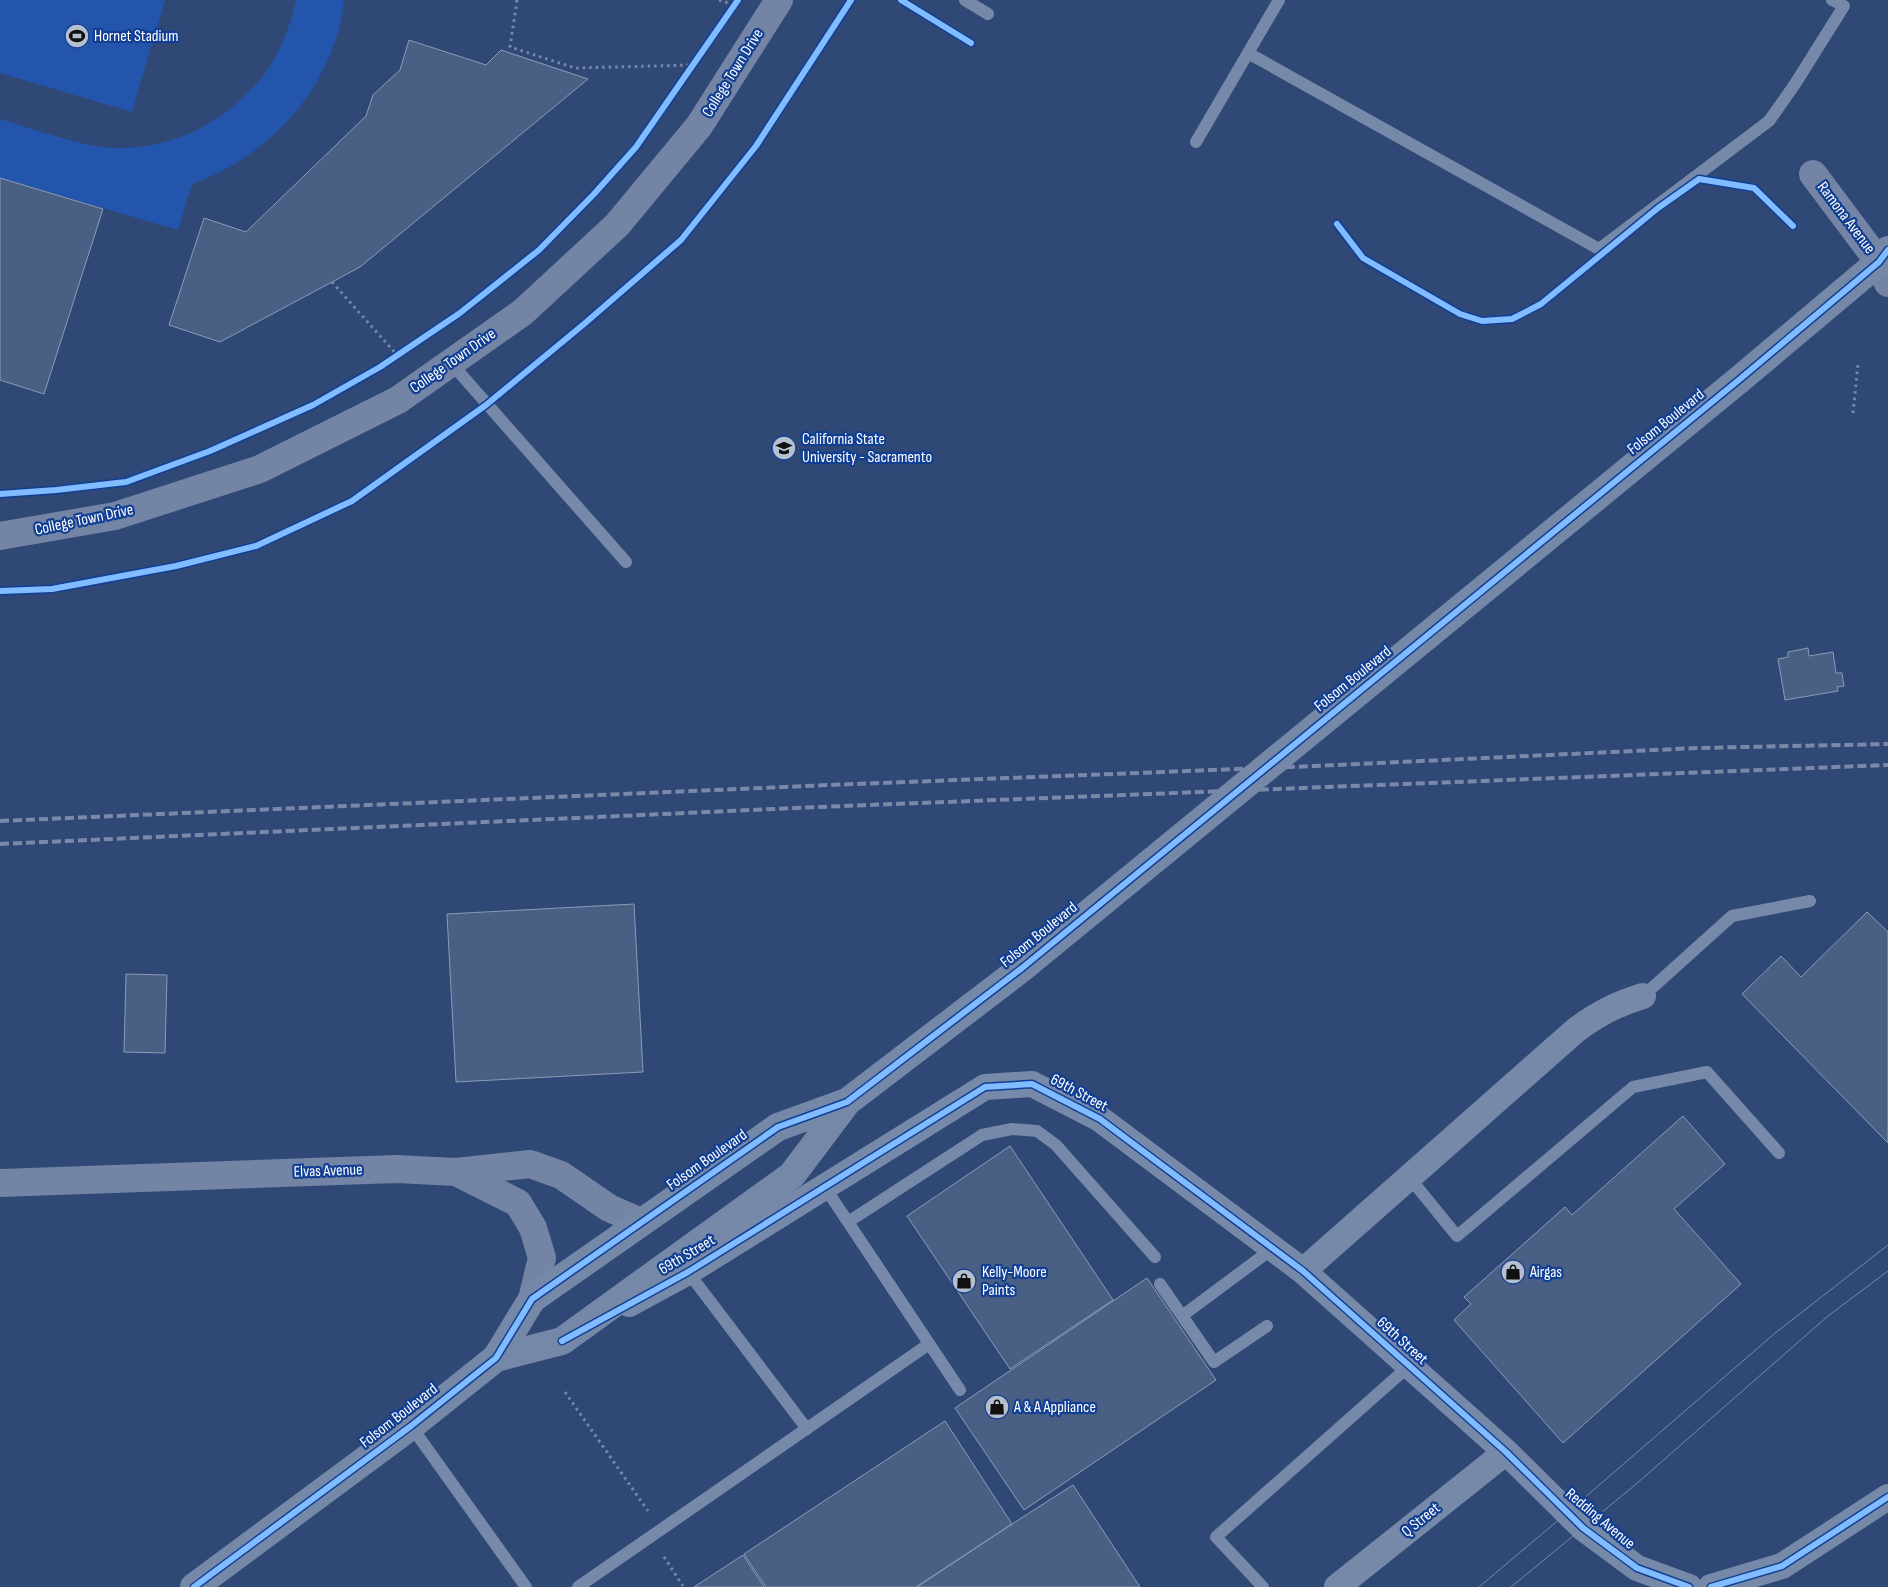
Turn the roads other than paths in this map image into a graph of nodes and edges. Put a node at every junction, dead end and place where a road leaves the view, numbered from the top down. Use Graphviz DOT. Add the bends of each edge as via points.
graph roads {
  1 [pos="779,0"];
  2 [pos="965,0"];
  3 [pos="1279,0"];
  4 [pos="1841,2"];
  5 [pos="988,14"];
  6 [pos="1248,53"];
  7 [pos="1196,142"];
  8 [pos="1813,174"];
  9 [pos="1886,264"];
  10 [pos="451,363"];
  11 [pos="0,536"];
  12 [pos="626,562"];
  13 [pos="1810,901"];
  14 [pos="1643,996"];
  15 [pos="848,1102"];
  16 [pos="1779,1153"];
  17 [pos="456,1172"];
  18 [pos="1409,1177"];
  19 [pos="0,1184"];
  20 [pos="824,1186"];
  21 [pos="641,1222"];
  22 [pos="848,1222"];
  23 [pos="1272,1249"];
  24 [pos="1155,1258"];
  25 [pos="1302,1271"];
  26 [pos="688,1272"];
  27 [pos="1160,1284"];
  28 [pos="532,1298"];
  29 [pos="1182,1316"];
  30 [pos="1267,1326"];
  31 [pos="562,1340"];
  32 [pos="929,1344"];
  33 [pos="496,1358"];
  34 [pos="1410,1366"];
  35 [pos="960,1390"];
  36 [pos="411,1426"];
  37 [pos="807,1429"];
  38 [pos="1506,1452"];
  39 [pos="1888,1497"];
  40 [pos="199,1586"];
  41 [pos="526,1587"];
  42 [pos="578,1587"];
  43 [pos="1263,1587"];
  44 [pos="1337,1587"];
  45 [pos="1689,1587"];
  46 [pos="1711,1587"];
  1 -- 10 [label="street, College Town Drive" via="699,126 617,224 523,312"];
  2 -- 5 [label="lane"];
  3 -- 6 [label="lane"];
  4 -- 6 [label="lane" via="1795,84 1769,121 1599,249"];
  6 -- 7 [label="lane"];
  8 -- 9 [label="street, Ramona Avenue"];
  9 -- 15 [label="main road, Folsom Boulevard" via="1740,379 1022,968"];
  10 -- 11 [label="street, College Town Drive" via="398,400 260,469 115,516"];
  10 -- 12 [label="lane"];
  13 -- 14 [label="lane" via="1732,916"];
  14 -- 18 [label="street" via="1596,1015 1576,1030"];
  15 -- 21 [label="main road, Folsom Boulevard" via="778,1127"];
  15 -- 31 [label="main road, Folsom Boulevard" via="792,1175"];
  16 -- 18 [label="lane" via="1707,1072 1634,1086 1457,1236"];
  17 -- 19 [label="street, Elvas Avenue" via="396,1169"];
  17 -- 21 [label="street, Elvas Avenue" via="530,1164 561,1175 609,1208"];
  17 -- 28 [label="street" via="518,1202 533,1228 542,1258"];
  18 -- 25 [label="street"];
  20 -- 22 [label="lane"];
  20 -- 23 [label="street, 69th Street" via="985,1087 1032,1084 1100,1119"];
  20 -- 26 [label="street, 69th Street"];
  21 -- 28 [label="main road, Folsom Boulevard"];
  22 -- 24 [label="lane" via="982,1135 1012,1129 1037,1131 1056,1145"];
  22 -- 32 [label="lane"];
  23 -- 25 [label="street, 69th Street"];
  23 -- 29 [label="lane"];
  25 -- 34 [label="street, 69th Street"];
  26 -- 31 [label="street, 69th Street"];
  26 -- 37 [label="lane"];
  27 -- 29 [label="lane"];
  28 -- 33 [label="main road, Folsom Boulevard"];
  29 -- 30 [label="lane" via="1214,1362"];
  31 -- 33 [label="main road, Folsom Boulevard"];
  32 -- 35 [label="lane"];
  32 -- 37 [label="lane"];
  33 -- 36 [label="main road, Folsom Boulevard"];
  34 -- 38 [label="street, 69th Street"];
  34 -- 43 [label="lane" via="1216,1537"];
  36 -- 40 [label="main road, Folsom Boulevard"];
  36 -- 41 [label="lane"];
  37 -- 42 [label="lane"];
  38 -- 44 [label="street, Q Street"];
  38 -- 45 [label="street, Redding Avenue" via="1583,1528 1637,1568"];
  39 -- 46 [label="street" via="1782,1566"];
}
